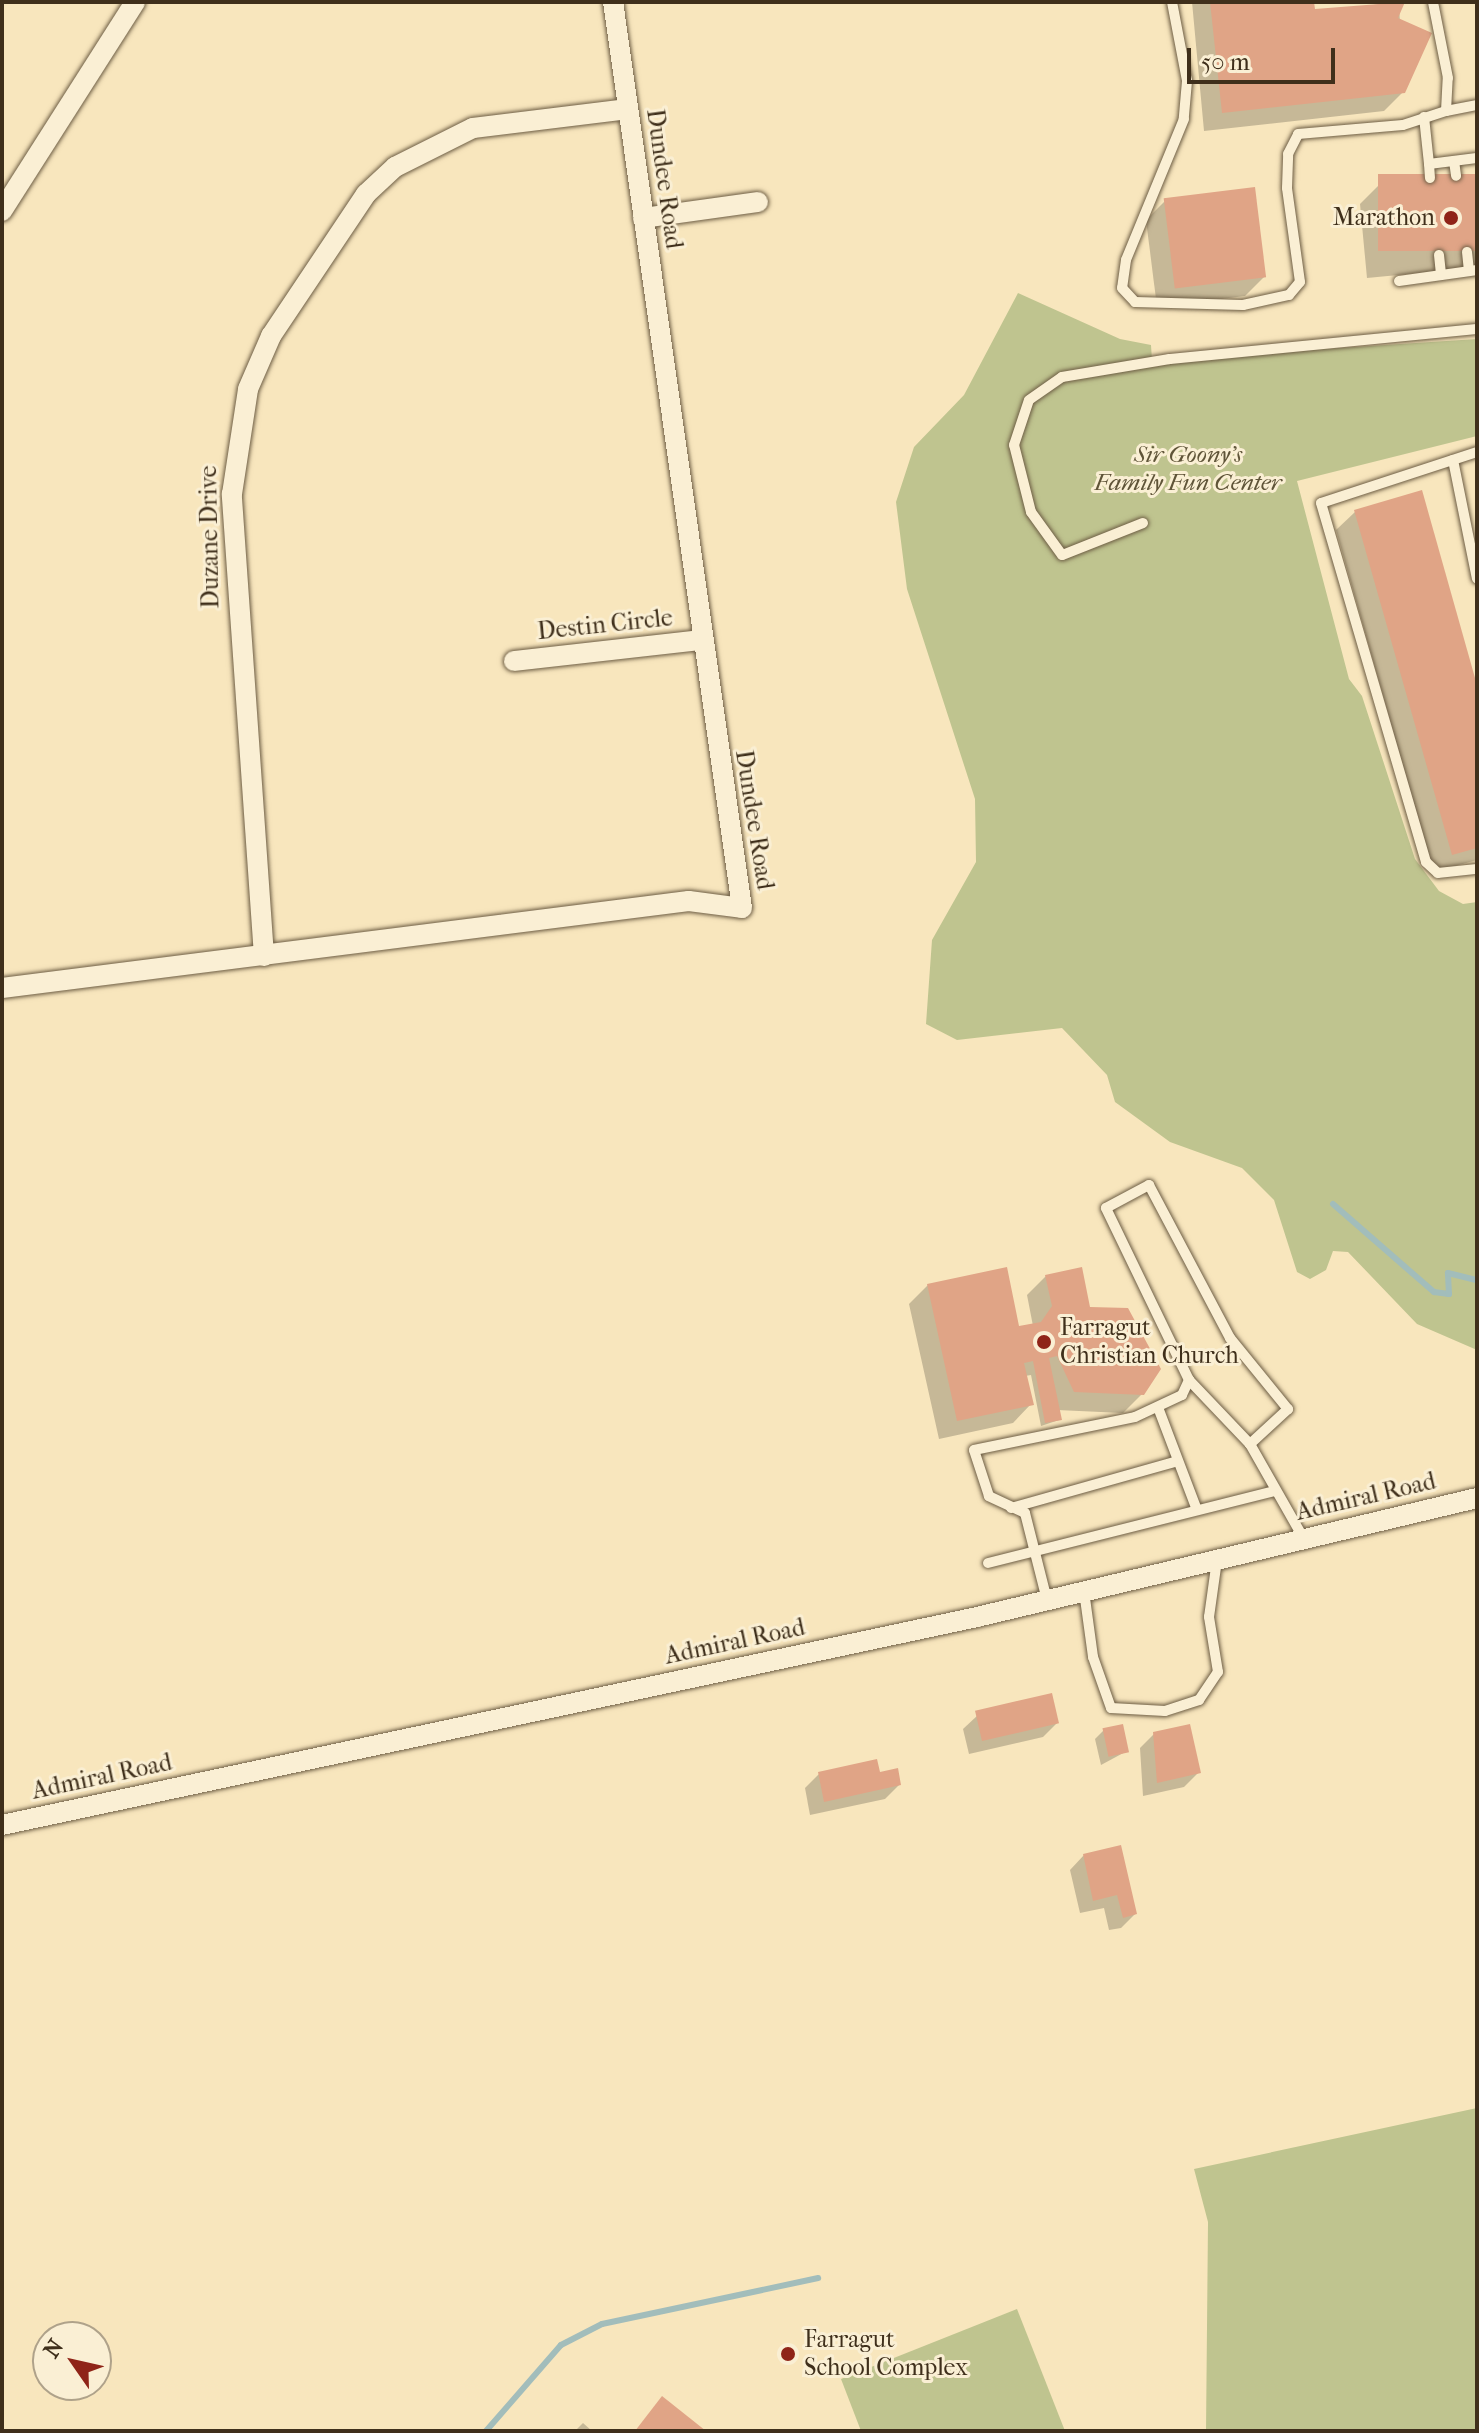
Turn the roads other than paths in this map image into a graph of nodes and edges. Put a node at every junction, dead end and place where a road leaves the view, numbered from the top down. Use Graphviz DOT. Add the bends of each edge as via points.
graph roads {
  1 [pos="135,2"];
  2 [pos="613,2"];
  3 [pos="1172,2"];
  4 [pos="1433,2"];
  5 [pos="1477,105"];
  6 [pos="628,109"];
  7 [pos="1446,111"];
  8 [pos="1424,117"];
  9 [pos="1477,158"];
  10 [pos="1454,161"];
  11 [pos="1429,164"];
  12 [pos="1456,176"];
  13 [pos="1430,178"];
  14 [pos="758,202"];
  15 [pos="2,211"];
  16 [pos="643,218"];
  17 [pos="1467,252"];
  18 [pos="1439,255"];
  19 [pos="1473,271"];
  20 [pos="1441,275"];
  21 [pos="1399,281"];
  22 [pos="1477,329"];
  23 [pos="1477,452"];
  24 [pos="1453,460"];
  25 [pos="1143,523"];
  26 [pos="1477,579"];
  27 [pos="701,640"];
  28 [pos="514,661"];
  29 [pos="1477,869"];
  30 [pos="264,956"];
  31 [pos="2,988"];
  32 [pos="1189,1380"];
  33 [pos="1159,1410"];
  34 [pos="1250,1444"];
  35 [pos="1178,1461"];
  36 [pos="1274,1491"];
  37 [pos="1477,1498"];
  38 [pos="1010,1509"];
  39 [pos="1197,1510"];
  40 [pos="1304,1539"];
  41 [pos="1034,1551"];
  42 [pos="1217,1560"];
  43 [pos="988,1563"];
  44 [pos="1084,1591"];
  45 [pos="1047,1600"];
  46 [pos="2,1825"];
  1 -- 15 [label="street"];
  2 -- 6 [label="street, Dundee Road"];
  3 -- 8 [label="lane" via="1187,81 1184,119 1126,260 1122,288 1135,302 1243,305 1289,295 1300,282 1287,188 1288,154 1298,134 1403,125"];
  4 -- 7 [label="lane" via="1448,78"];
  5 -- 7 [label="lane"];
  6 -- 16 [label="street, Dundee Road"];
  6 -- 30 [label="street, Duzane Drive" via="473,128 395,167 366,194 271,336 248,389 232,494"];
  7 -- 8 [label="lane"];
  8 -- 11 [label="lane"];
  9 -- 10 [label="lane"];
  10 -- 11 [label="lane"];
  10 -- 12 [label="lane"];
  11 -- 13 [label="lane"];
  14 -- 16 [label="street"];
  16 -- 27 [label="street, Dundee Road"];
  17 -- 19 [label="lane"];
  18 -- 20 [label="lane"];
  19 -- 20 [label="lane"];
  20 -- 21 [label="lane"];
  22 -- 25 [label="lane" via="1170,359 1062,377 1029,400 1014,445 1031,512 1062,555"];
  23 -- 24 [label="lane"];
  24 -- 26 [label="lane"];
  24 -- 29 [label="lane" via="1321,503 1426,862 1438,873"];
  27 -- 28 [label="street, Destin Circle"];
  27 -- 30 [label="street, Dundee Road" via="742,908 689,901"];
  30 -- 31 [label="street, Dundee Road"];
  32 -- 33 [label="lane"];
  32 -- 34 [label="lane"];
  32 -- 34 [label="lane" via="1106,1208 1149,1185 1230,1338 1288,1409"];
  33 -- 35 [label="lane"];
  33 -- 38 [label="lane" via="974,1450 980,1483"];
  34 -- 36 [label="lane"];
  35 -- 38 [label="lane"];
  35 -- 39 [label="lane"];
  36 -- 39 [label="lane"];
  36 -- 40 [label="lane"];
  37 -- 40 [label="street, Admiral Road"];
  38 -- 41 [label="lane" via="1025,1513"];
  39 -- 41 [label="lane"];
  40 -- 42 [label="street, Admiral Road"];
  41 -- 43 [label="lane"];
  41 -- 45 [label="lane"];
  42 -- 44 [label="street, Admiral Road"];
  42 -- 44 [label="lane" via="1209,1617 1218,1672 1199,1700 1165,1711 1111,1708 1093,1657"];
  44 -- 45 [label="street, Admiral Road"];
  45 -- 46 [label="street, Admiral Road"];
}
